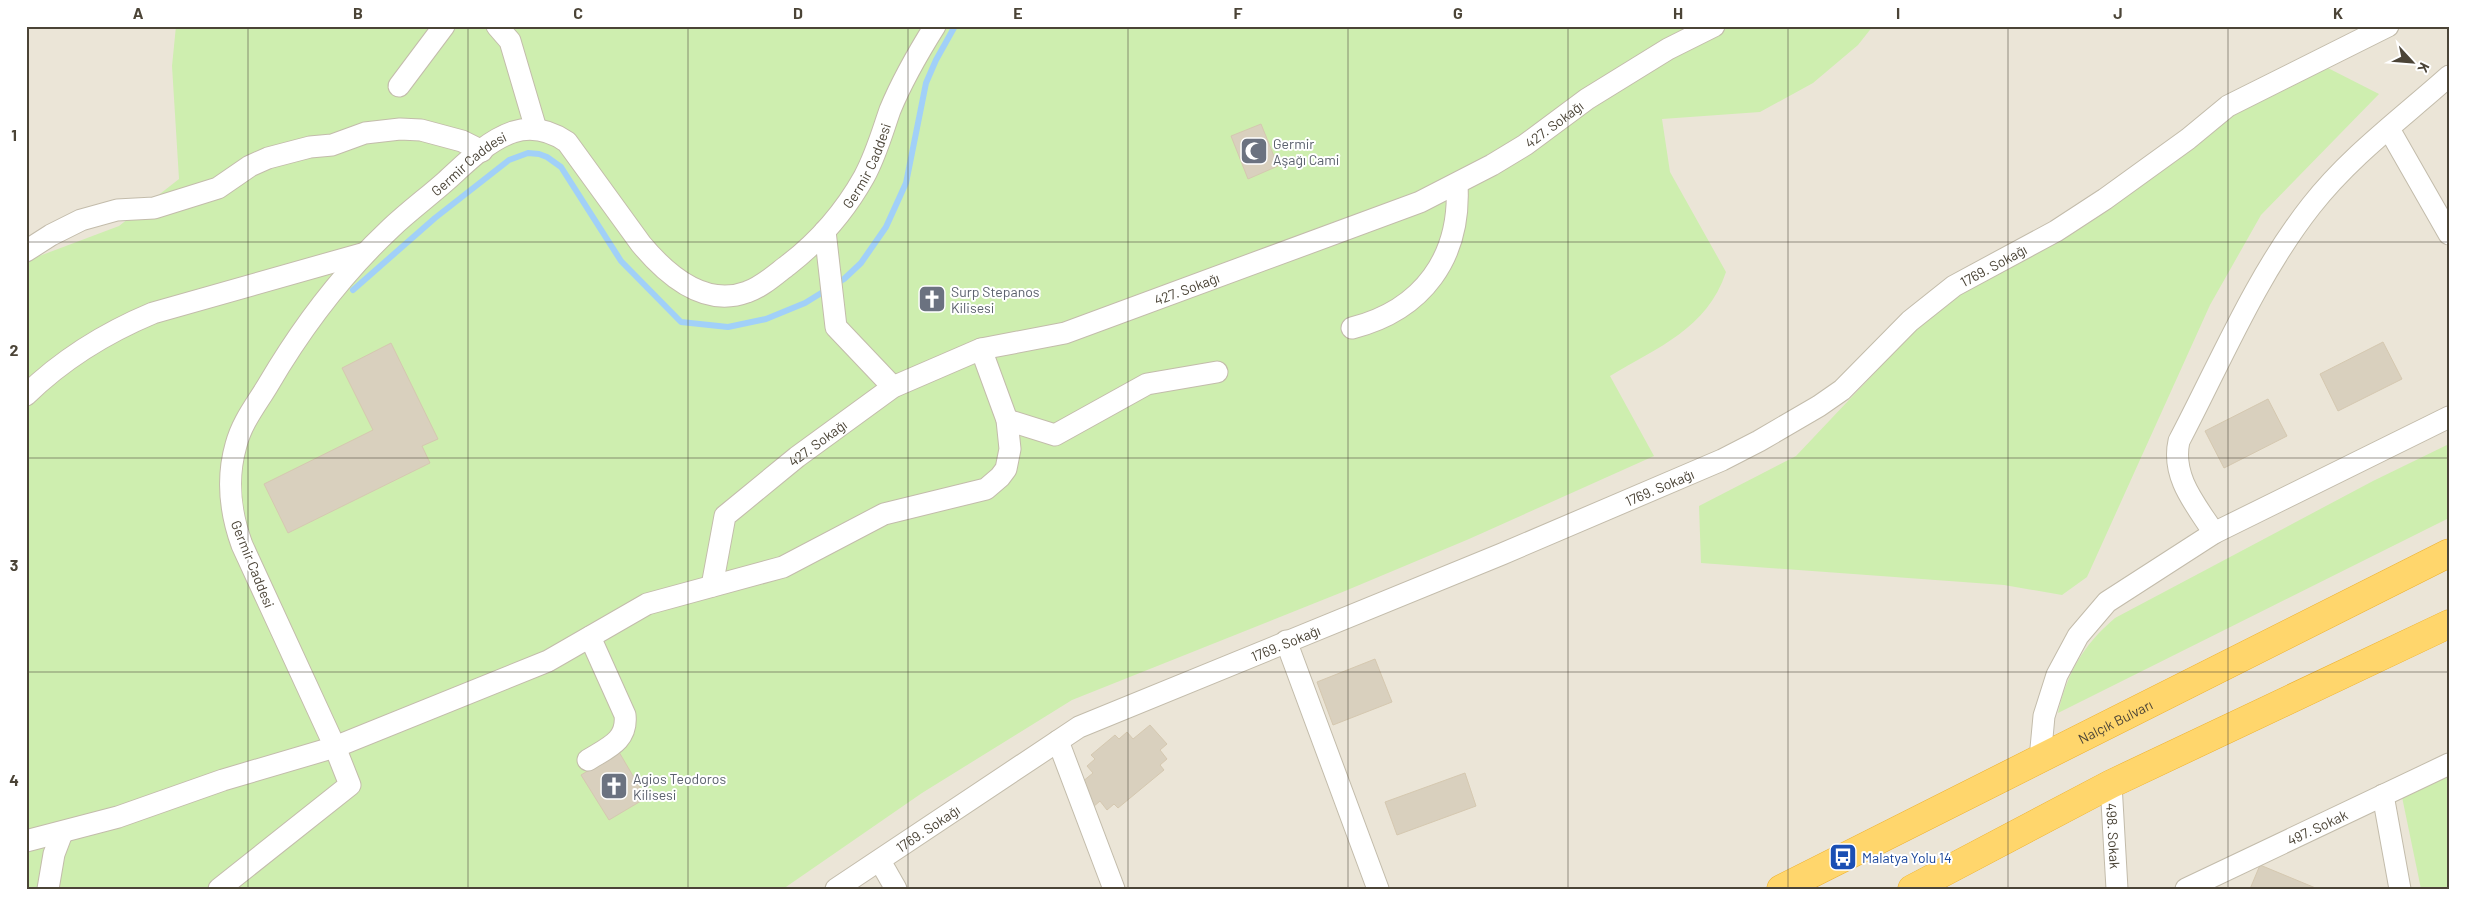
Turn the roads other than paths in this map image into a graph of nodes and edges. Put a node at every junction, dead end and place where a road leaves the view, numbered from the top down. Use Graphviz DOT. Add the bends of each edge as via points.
graph roads {
  1 [pos="444,26"];
  2 [pos="498,26"];
  3 [pos="522,26"];
  4 [pos="934,26"];
  5 [pos="1714,26"];
  6 [pos="2388,26"];
  7 [pos="511,45"];
  8 [pos="2449,76"];
  9 [pos="399,86"];
  10 [pos="536,129"];
  11 [pos="2389,129"];
  12 [pos="482,150"];
  13 [pos="1457,185"];
  14 [pos="825,231"];
  15 [pos="2449,234"];
  16 [pos="26,251"];
  17 [pos="365,253"];
  18 [pos="1352,328"];
  19 [pos="981,349"];
  20 [pos="1217,372"];
  21 [pos="893,387"];
  22 [pos="26,395"];
  23 [pos="2449,417"];
  24 [pos="1007,420"];
  25 [pos="2214,533"];
  26 [pos="2449,553"];
  27 [pos="712,586"];
  28 [pos="2449,624"];
  29 [pos="590,637"];
  30 [pos="1286,641"];
  31 [pos="1058,741"];
  32 [pos="335,747"];
  33 [pos="2040,759"];
  34 [pos="588,760"];
  35 [pos="2449,764"];
  36 [pos="2111,784"];
  37 [pos="2383,795"];
  38 [pos="62,833"];
  39 [pos="26,841"];
  40 [pos="880,861"];
  41 [pos="48,889"];
  42 [pos="219,889"];
  43 [pos="836,889"];
  44 [pos="896,889"];
  45 [pos="1114,889"];
  46 [pos="1378,889"];
  47 [pos="1781,889"];
  48 [pos="1912,889"];
  49 [pos="2117,889"];
  50 [pos="2186,889"];
  51 [pos="2400,889"];
  1 -- 9 [label="street"];
  2 -- 7 [label="street"];
  3 -- 7 [label="street"];
  4 -- 14 [label="street, Germir Caddesi" via="901,87 865,176"];
  5 -- 13 [label="street, 427. Sokağı" via="1668,49 1603,89 1525,145"];
  6 -- 30 [label="street, 1769. Sokağı" via="2228,106 2105,199 2014,255 1954,286 1910,321 1842,390 1760,441 1502,554"];
  7 -- 10 [label="street"];
  8 -- 11 [label="street"];
  10 -- 12 [label="street, Germir Caddesi" via="512,132"];
  10 -- 14 [label="street, Germir Caddesi" via="567,142 653,259 679,282 692,288 720,295 748,292 797,258"];
  11 -- 15 [label="street"];
  11 -- 25 [label="street" via="2335,178 2291,233 2261,282 2179,441 2176,460 2180,477"];
  12 -- 16 [label="street" via="421,130 365,133 332,145 268,158 218,188 154,208 117,210 81,220"];
  12 -- 17 [label="street, Germir Caddesi"];
  13 -- 18 [label="street" via="1457,219 1453,235 1432,279 1397,311"];
  13 -- 19 [label="street, 427. Sokağı" via="1383,218 1064,333"];
  14 -- 21 [label="street" via="836,327"];
  17 -- 22 [label="street" via="153,313 124,325 69,357"];
  17 -- 32 [label="street, Germir Caddesi" via="313,315 253,407 236,444 230,485 235,526 242,546"];
  19 -- 21 [label="street, 427. Sokağı"];
  19 -- 24 [label="street"];
  20 -- 24 [label="street" via="1147,384 1055,435"];
  21 -- 27 [label="street, 427. Sokağı" via="797,457 725,516"];
  23 -- 25 [label="street"];
  24 -- 27 [label="street" via="1009,459 1000,477 986,489 884,514 783,567"];
  25 -- 33 [label="street" via="2107,602 2078,636 2049,695 2040,737"];
  26 -- 33 [label="highway, Nalçık Bulvarı"];
  27 -- 29 [label="street" via="647,604"];
  28 -- 36 [label="highway"];
  29 -- 32 [label="street" via="548,661"];
  29 -- 34 [label="street" via="625,715 626,724 616,743"];
  30 -- 31 [label="street, 1769. Sokağı" via="1078,727"];
  30 -- 46 [label="street"];
  31 -- 40 [label="street, 1769. Sokağı"];
  31 -- 45 [label="street"];
  32 -- 38 [label="street"];
  32 -- 42 [label="street, Germir Caddesi" via="350,785"];
  33 -- 47 [label="highway, Nalçık Bulvarı"];
  35 -- 37 [label="street, 497. Sokak"];
  36 -- 48 [label="highway"];
  36 -- 49 [label="street, 498. Sokak"];
  37 -- 50 [label="street, 497. Sokak"];
  37 -- 51 [label="street"];
  38 -- 39 [label="street"];
  38 -- 41 [label="street" via="54,854"];
  40 -- 43 [label="street, 1769. Sokağı"];
  40 -- 44 [label="street"];
}
